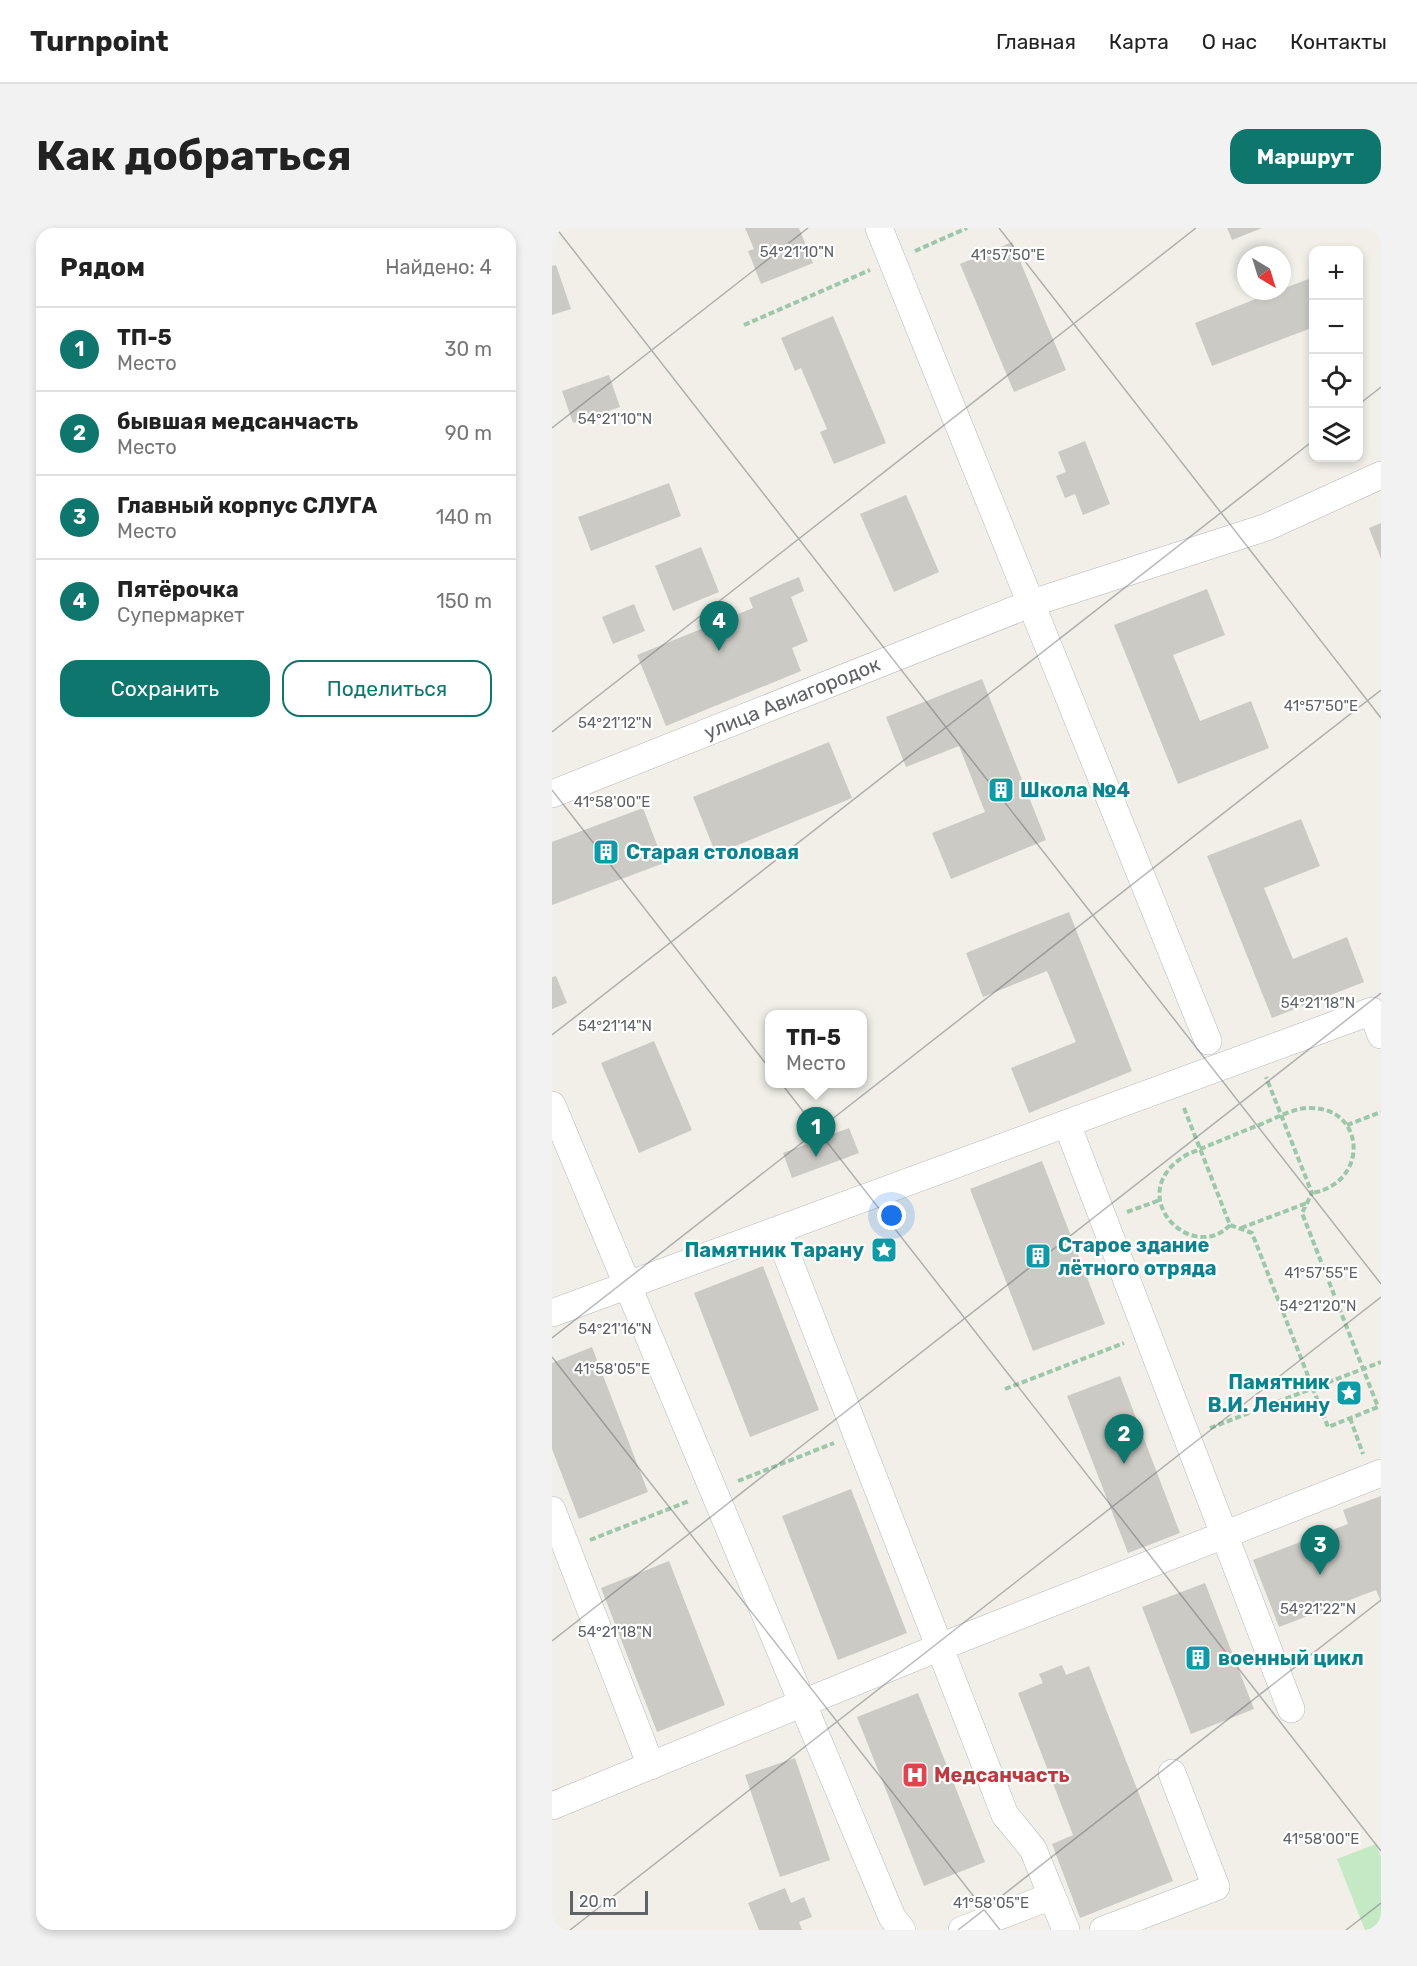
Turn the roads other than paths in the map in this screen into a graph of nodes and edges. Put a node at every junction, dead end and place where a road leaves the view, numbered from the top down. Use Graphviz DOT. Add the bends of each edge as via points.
graph roads {
  1 [pos="879,228"];
  2 [pos="1381,475"];
  3 [pos="1032,603"];
  4 [pos="552,794"];
  5 [pos="1381,1035"];
  6 [pos="1208,1041"];
  7 [pos="552,1105"];
  8 [pos="1067,1124"];
  9 [pos="777,1230"];
  10 [pos="626,1285"];
  11 [pos="552,1313"];
  12 [pos="1377,1475"];
  13 [pos="552,1510"];
  14 [pos="1224,1534"];
  15 [pos="940,1647"];
  16 [pos="804,1703"];
  17 [pos="1291,1708"];
  18 [pos="651,1766"];
  19 [pos="1172,1773"];
  20 [pos="552,1806"];
  21 [pos="1052,1896"];
  22 [pos="897,1924"];
  23 [pos="917,1930"];
  24 [pos="962,1930"];
  25 [pos="1066,1930"];
  26 [pos="1103,1930"];
  1 -- 3 [label="street"];
  2 -- 3 [label="street, улица Авиагородок" via="1267,527"];
  3 -- 4 [label="street, улица Авиагородок"];
  3 -- 6 [label="street"];
  5 -- 8 [label="street" via="1372,1011"];
  7 -- 10 [label="street"];
  8 -- 9 [label="street"];
  8 -- 14 [label="street"];
  9 -- 10 [label="street"];
  9 -- 15 [label="street"];
  10 -- 11 [label="street"];
  10 -- 16 [label="street"];
  12 -- 14 [label="street"];
  13 -- 18 [label="street"];
  14 -- 15 [label="street"];
  14 -- 17 [label="street"];
  15 -- 16 [label="street"];
  15 -- 21 [label="street" via="1005,1815 1033,1849"];
  16 -- 18 [label="street"];
  16 -- 22 [label="street"];
  18 -- 20 [label="street"];
  19 -- 26 [label="street" via="1216,1887"];
  21 -- 24 [label="street"];
  21 -- 25 [label="street"];
  22 -- 23 [label="street"];
}
